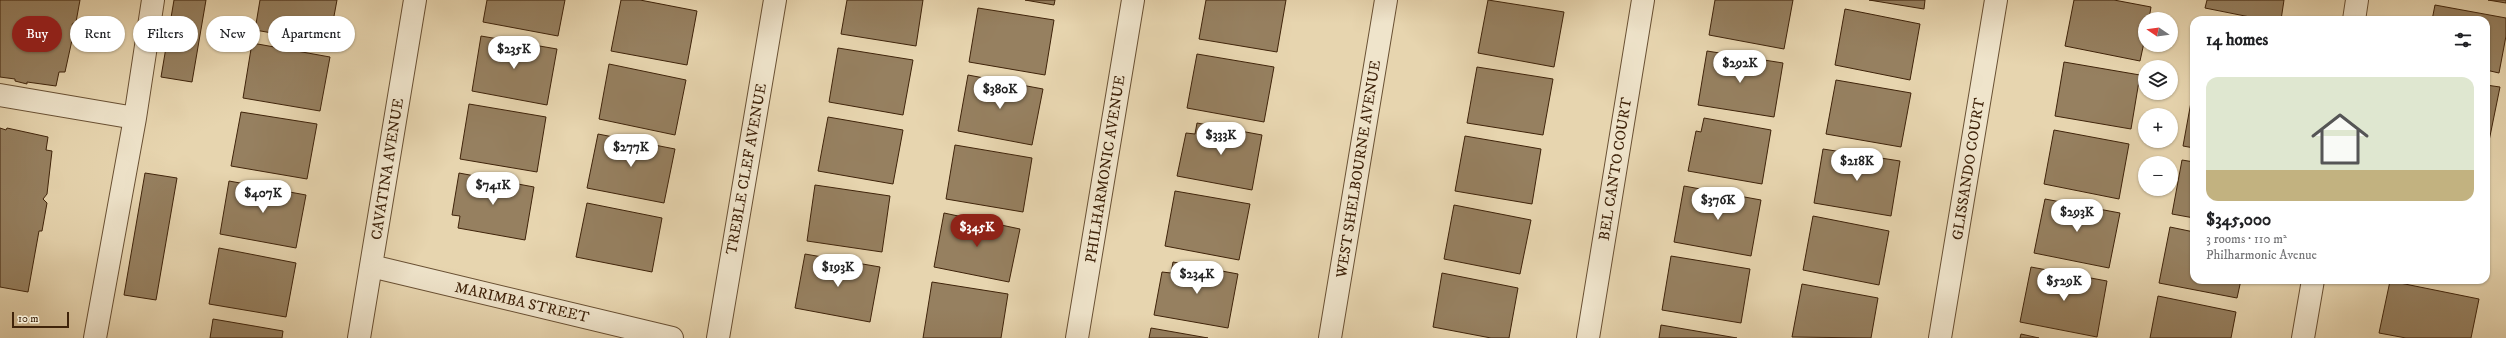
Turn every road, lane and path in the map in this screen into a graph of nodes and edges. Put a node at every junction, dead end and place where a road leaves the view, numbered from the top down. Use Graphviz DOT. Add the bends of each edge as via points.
graph roads {
  1 [pos="154,0"];
  2 [pos="415,0"];
  3 [pos="775,0"];
  4 [pos="1133,0"];
  5 [pos="1386,0"];
  6 [pos="1643,0"];
  7 [pos="1996,0"];
  8 [pos="2358,0"];
  9 [pos="2355,16"];
  10 [pos="0,95"];
  11 [pos="135,118"];
  12 [pos="371,266"];
  13 [pos="2312,284"];
  14 [pos="95,338"];
  15 [pos="359,338"];
  16 [pos="672,338"];
  17 [pos="718,338"];
  18 [pos="1077,338"];
  19 [pos="1330,338"];
  20 [pos="1588,338"];
  21 [pos="1940,338"];
  22 [pos="2303,338"];
  1 -- 11 [label="street"];
  2 -- 12 [label="street, CAVATINA AVENUE"];
  3 -- 17 [label="street, TREBLE CLEF AVENUE"];
  4 -- 18 [label="street, PHILHARMONIC AVENUE"];
  5 -- 19 [label="street, WEST SHELBOURNE AVENUE"];
  6 -- 20 [label="street, BEL CANTO COURT"];
  7 -- 21 [label="street, GLISSANDO COURT"];
  8 -- 9 [label="street"];
  10 -- 11 [label="street"];
  11 -- 14 [label="street"];
  12 -- 15 [label="street, CAVATINA AVENUE"];
  12 -- 16 [label="street, MARIMBA STREET"];
  13 -- 22 [label="street"];
}
